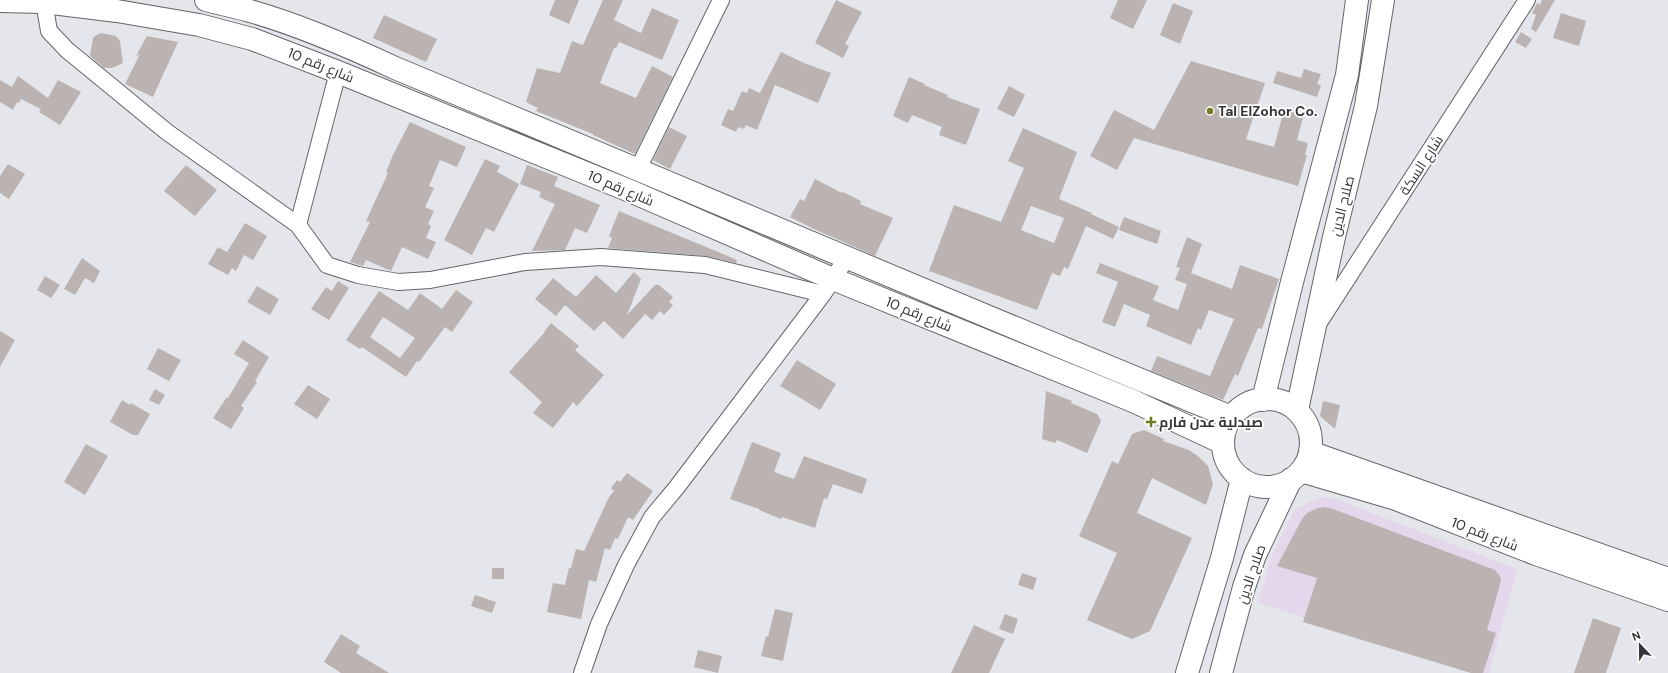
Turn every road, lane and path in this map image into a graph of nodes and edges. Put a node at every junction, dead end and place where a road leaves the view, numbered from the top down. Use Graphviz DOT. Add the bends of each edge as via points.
graph roads {
  1 [pos="206,0"];
  2 [pos="721,0"];
  3 [pos="1357,0"];
  4 [pos="1383,0"];
  5 [pos="1527,0"];
  6 [pos="0,1"];
  7 [pos="44,2"];
  8 [pos="338,72"];
  9 [pos="638,169"];
  10 [pos="298,225"];
  11 [pos="846,259"];
  12 [pos="828,286"];
  13 [pos="1314,329"];
  14 [pos="1263,400"];
  15 [pos="1297,410"];
  16 [pos="1231,417"];
  17 [pos="1223,443"];
  18 [pos="1310,452"];
  19 [pos="1296,475"];
  20 [pos="1242,479"];
  21 [pos="1668,578"];
  22 [pos="1668,600"];
  23 [pos="582,673"];
  24 [pos="1187,673"];
  25 [pos="1221,673"];
  1 -- 9 [label="main road, شارع رقم 10" via="250,11 317,35"];
  2 -- 9 [label="street"];
  3 -- 14 [label="main road, صلاح الدين" via="1347,75"];
  4 -- 13 [label="main road, صلاح الدين" via="1366,106"];
  5 -- 13 [label="street, شارع السكة"];
  6 -- 7 [label="main road, شارع رقم 10"];
  7 -- 8 [label="main road, شارع رقم 10" via="199,25 252,39"];
  7 -- 10 [label="street" via="50,31 67,50 167,132"];
  8 -- 10 [label="street"];
  8 -- 12 [label="main road, شارع رقم 10" via="630,191"];
  9 -- 11 [label="main road, شارع رقم 10"];
  10 -- 12 [label="street" via="327,265 358,275 398,282 430,280 525,262 601,257 705,265"];
  11 -- 12 [label="street"];
  11 -- 16 [label="main road, شارع رقم 10"];
  12 -- 17 [label="main road, شارع رقم 10" via="1133,401"];
  12 -- 23 [label="street" via="652,517 599,624"];
  13 -- 15 [label="main road, صلاح الدين"];
  14 -- 15 [label="main road" via="1284,402"];
  14 -- 16 [label="main road" via="1242,407"];
  15 -- 18 [label="main road" via="1306,422 1311,437"];
  16 -- 17 [label="main road" via="1225,429"];
  17 -- 20 [label="main road" via="1225,457"];
  18 -- 19 [label="main road" via="1307,462"];
  18 -- 21 [label="main road, شارع رقم 10"];
  19 -- 20 [label="main road" via="1280,485 1267,487"];
  19 -- 22 [label="main road, شارع رقم 10" via="1396,499 1536,554"];
  19 -- 25 [label="main road, صلاح الدين" via="1255,555"];
  20 -- 24 [label="main road" via="1222,558"];
}
